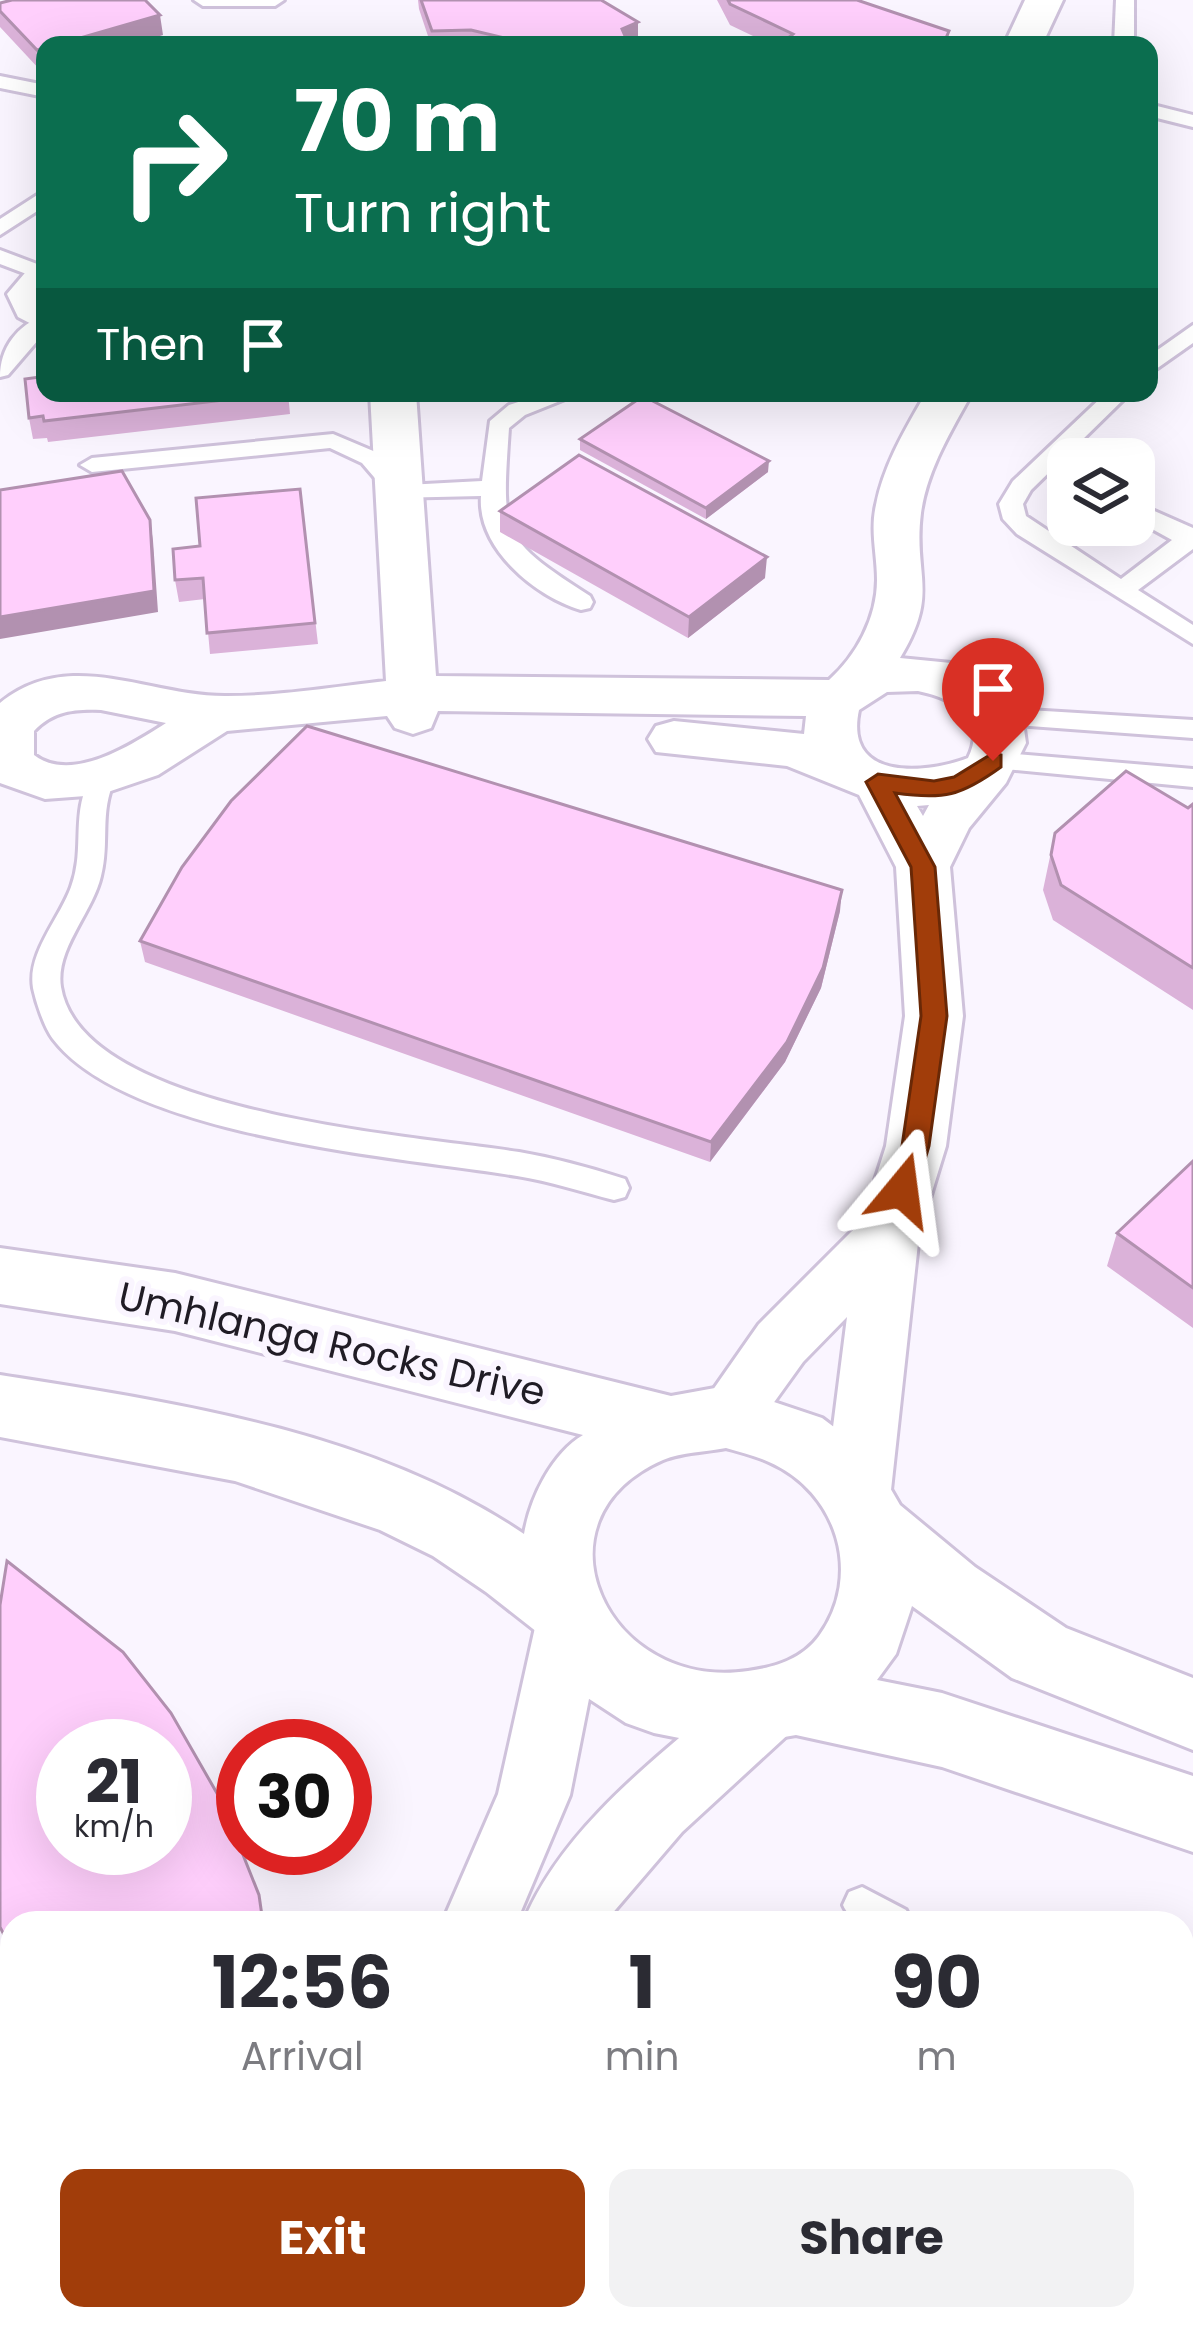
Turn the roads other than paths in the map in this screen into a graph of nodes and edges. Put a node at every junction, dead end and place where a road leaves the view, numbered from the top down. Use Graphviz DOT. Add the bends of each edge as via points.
graph roads {
  1 [pos="203,0"];
  2 [pos="275,0"];
  3 [pos="1044,0"];
  4 [pos="1125,0"];
  5 [pos="1027,36"];
  6 [pos="1124,36"];
  7 [pos="0,82"];
  8 [pos="36,90"];
  9 [pos="1158,112"];
  10 [pos="1193,121"];
  11 [pos="36,203"];
  12 [pos="0,229"];
  13 [pos="0,256"];
  14 [pos="36,272"];
  15 [pos="36,328"];
  16 [pos="1193,332"];
  17 [pos="1158,360"];
  18 [pos="0,370"];
  19 [pos="394,402"];
  20 [pos="546,402"];
  21 [pos="944,402"];
  22 [pos="1109,402"];
  23 [pos="92,465"];
  24 [pos="493,488"];
  25 [pos="400,493"];
  26 [pos="1155,520"];
  27 [pos="1192,539"];
  28 [pos="901,587"];
  29 [pos="1122,590"];
  30 [pos="581,602"];
  31 [pos="1193,636"];
  32 [pos="848,692"];
  33 [pos="412,706"];
  34 [pos="216,714"];
  35 [pos="1193,729"];
  36 [pos="985,734"];
  37 [pos="3,735"];
  38 [pos="866,776"];
  39 [pos="102,778"];
  40 [pos="1193,778"];
  41 [pos="923,867"];
  42 [pos="614,1188"];
  43 [pos="888,1234"];
  44 [pos="0,1276"];
  45 [pos="0,1406"];
  46 [pos="694,1420"];
  47 [pos="867,1510"];
  48 [pos="567,1616"];
  49 [pos="780,1702"];
  50 [pos="1193,1714"];
  51 [pos="1193,1814"];
  52 [pos="483,1911"];
  53 [pos="567,1911"];
  1 -- 2 [label="lane"];
  3 -- 5 [label="street"];
  4 -- 6 [label="lane"];
  7 -- 8 [label="lane"];
  9 -- 10 [label="lane"];
  11 -- 12 [label="lane"];
  13 -- 14 [label="lane"];
  15 -- 18 [label="lane"];
  16 -- 17 [label="lane"];
  19 -- 25 [label="street"];
  20 -- 24 [label="lane" via="505,418"];
  21 -- 28 [label="street" via="911,460 896,530"];
  22 -- 29 [label="lane" via="1047,457 1011,504 1025,530"];
  23 -- 25 [label="lane" via="333,441 370,458"];
  24 -- 25 [label="lane"];
  24 -- 30 [label="lane" via="492,510 510,554"];
  25 -- 33 [label="street"];
  26 -- 27 [label="lane"];
  27 -- 29 [label="lane"];
  28 -- 32 [label="street" via="886,640"];
  28 -- 36 [label="street"];
  29 -- 31 [label="lane"];
  32 -- 33 [label="street" via="761,702 460,692"];
  32 -- 36 [label="street" via="897,673 946,679"];
  32 -- 38 [label="street" via="828,726 832,742"];
  33 -- 34 [label="street"];
  33 -- 38 [label="street" via="509,730 764,745"];
  34 -- 37 [label="street" via="66,693 16,714"];
  34 -- 39 [label="street"];
  35 -- 36 [label="lane"];
  36 -- 38 [label="street" via="961,784 934,790"];
  36 -- 40 [label="lane"];
  36 -- 41 [label="street"];
  37 -- 39 [label="street" via="22,774"];
  38 -- 41 [label="street"];
  39 -- 42 [label="lane" via="86,820 88,877 46,986 72,1042 154,1095 259,1123 524,1165"];
  41 -- 43 [label="street" via="934,1016 916,1146"];
  43 -- 46 [label="street"];
  43 -- 47 [label="street"];
  44 -- 46 [label="main road, Umhlanga Rocks Drive" via="198,1307"];
  45 -- 48 [label="main road" via="160,1431 326,1478 456,1532"];
  46 -- 47 [label="main road" via="787,1432 826,1457"];
  46 -- 48 [label="main road" via="609,1451 571,1495 555,1550"];
  47 -- 49 [label="main road" via="882,1579 870,1628 839,1669"];
  47 -- 50 [label="main road" via="948,1591 1039,1653"];
  48 -- 49 [label="main road" via="618,1679 653,1697 730,1712"];
  48 -- 52 [label="street" via="534,1795"];
  49 -- 51 [label="main road" via="942,1730"];
  49 -- 53 [label="street" via="634,1831"];
}
